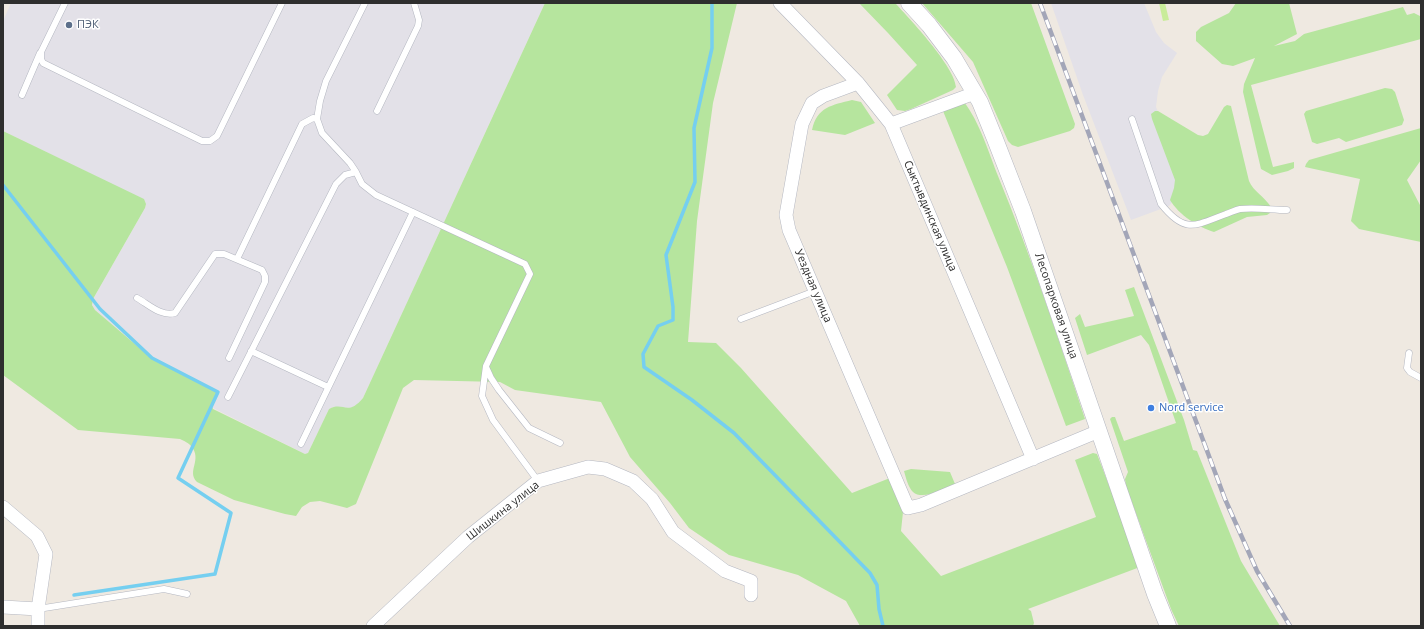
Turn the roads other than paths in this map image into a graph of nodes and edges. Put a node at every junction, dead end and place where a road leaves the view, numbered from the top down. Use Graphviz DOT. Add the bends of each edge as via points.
graph roads {
  1 [pos="65,3"];
  2 [pos="282,3"];
  3 [pos="365,3"];
  4 [pos="414,3"];
  5 [pos="780,3"];
  6 [pos="909,3"];
  7 [pos="41,52"];
  8 [pos="858,84"];
  9 [pos="975,93"];
  10 [pos="22,96"];
  11 [pos="377,111"];
  12 [pos="317,119"];
  13 [pos="1132,119"];
  14 [pos="891,124"];
  15 [pos="356,172"];
  16 [pos="1286,210"];
  17 [pos="413,212"];
  18 [pos="236,259"];
  19 [pos="815,291"];
  20 [pos="137,298"];
  21 [pos="741,319"];
  22 [pos="251,351"];
  23 [pos="1409,353"];
  24 [pos="229,358"];
  25 [pos="486,366"];
  26 [pos="1421,378"];
  27 [pos="328,387"];
  28 [pos="228,397"];
  29 [pos="1099,431"];
  30 [pos="560,443"];
  31 [pos="301,444"];
  32 [pos="1033,459"];
  33 [pos="538,481"];
  34 [pos="3,507"];
  35 [pos="187,594"];
  36 [pos="752,595"];
  37 [pos="3,607"];
  38 [pos="38,609"];
  39 [pos="38,626"];
  40 [pos="373,626"];
  41 [pos="1168,626"];
  1 -- 7 [label="lane"];
  2 -- 7 [label="lane" via="217,136 210,141 202,141 47,66 41,59"];
  3 -- 12 [label="lane" via="326,81"];
  4 -- 11 [label="lane" via="419,20 418,26"];
  5 -- 8 [label="street, Сыктывдинская улица"];
  6 -- 9 [label="street, Лесопарковая улица" via="950,52"];
  7 -- 10 [label="lane"];
  8 -- 14 [label="street, Сыктывдинская улица"];
  8 -- 19 [label="street, Уездная улица" via="823,96 812,103 802,124 786,215 789,230"];
  9 -- 14 [label="street"];
  9 -- 29 [label="street, Лесопарковая улица" via="996,139 1023,211"];
  12 -- 15 [label="lane" via="322,133"];
  12 -- 18 [label="lane" via="313,118 302,124"];
  13 -- 16 [label="lane" via="1161,204 1177,220 1194,226 1240,209"];
  14 -- 32 [label="street, Сыктывдинская улица"];
  15 -- 17 [label="lane" via="362,184 376,195"];
  15 -- 22 [label="lane" via="345,175 336,184"];
  17 -- 25 [label="lane" via="525,264 530,274"];
  17 -- 27 [label="lane"];
  18 -- 20 [label="lane" via="224,254 214,254 175,313 163,314"];
  18 -- 24 [label="lane" via="262,270 265,282"];
  19 -- 21 [label="lane"];
  19 -- 32 [label="street, Уездная улица" via="908,508"];
  22 -- 27 [label="lane"];
  22 -- 28 [label="lane"];
  23 -- 26 [label="lane" via="1407,368"];
  25 -- 30 [label="lane" via="499,390 529,428"];
  25 -- 33 [label="lane" via="482,396 493,420"];
  27 -- 31 [label="lane"];
  29 -- 32 [label="street"];
  29 -- 41 [label="street, Лесопарковая улица"];
  33 -- 36 [label="street, Шишкина улица" via="588,467 605,469 633,482 652,499 673,532 725,571 752,581"];
  33 -- 40 [label="street, Шишкина улица" via="468,537"];
  34 -- 38 [label="street" via="37,536 46,554"];
  35 -- 38 [label="lane" via="164,589"];
  37 -- 38 [label="street"];
  38 -- 39 [label="street"];
}
